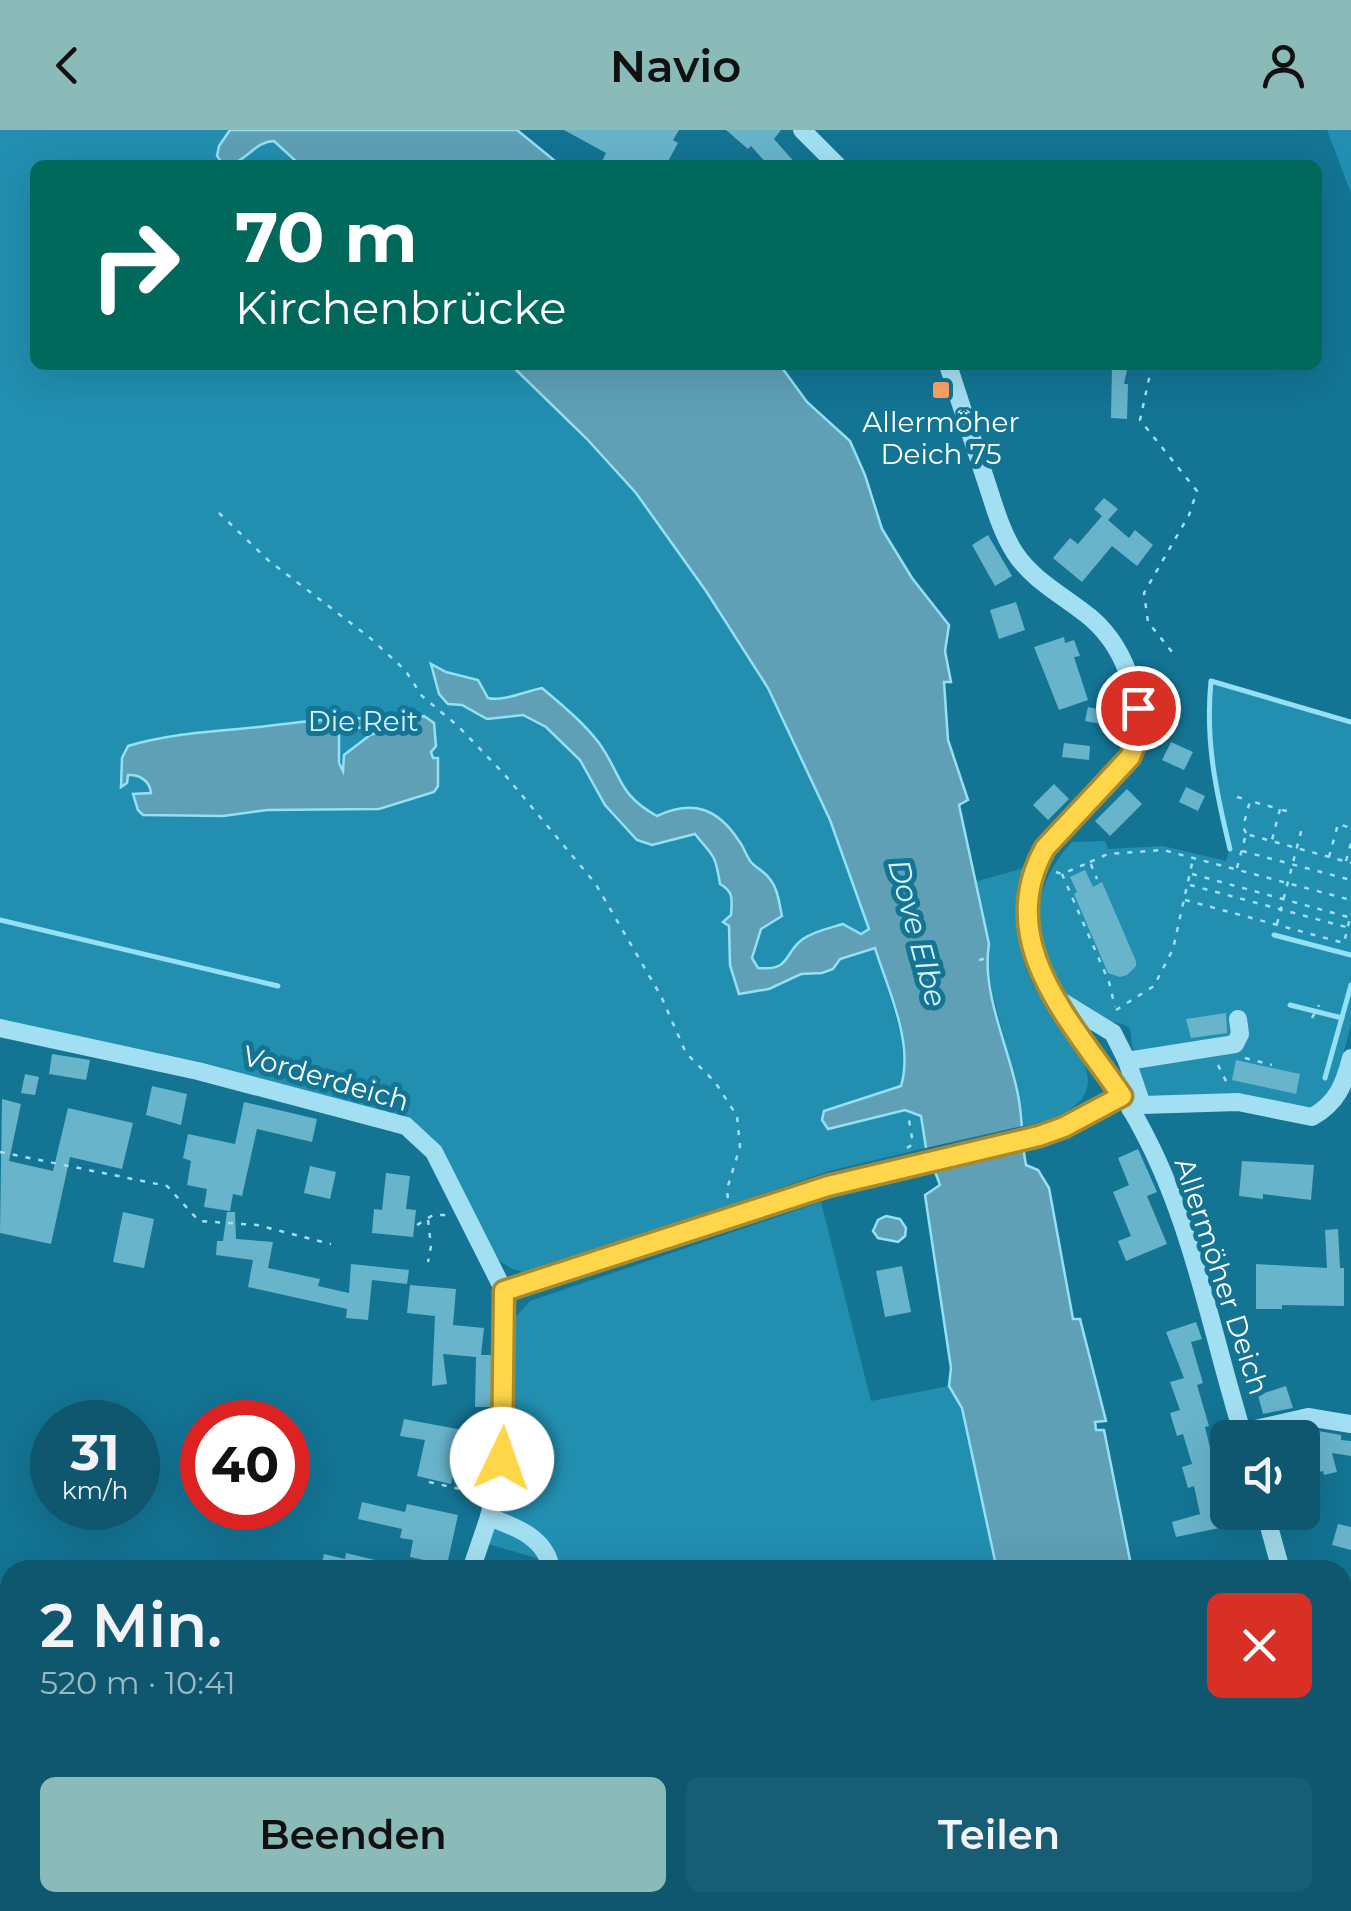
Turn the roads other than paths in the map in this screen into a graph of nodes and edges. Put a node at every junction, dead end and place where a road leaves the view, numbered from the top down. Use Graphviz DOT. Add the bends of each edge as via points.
graph roads {
  1 [pos="802,130"];
  2 [pos="832,160"];
  3 [pos="950,370"];
  4 [pos="1056,998"];
  5 [pos="1238,1019"];
  6 [pos="0,1028"];
  7 [pos="1351,1058"];
  8 [pos="1127,1061"];
  9 [pos="1132,1104"];
  10 [pos="504,1291"];
  11 [pos="1239,1420"];
  12 [pos="1300,1420"];
  13 [pos="1351,1424"];
  14 [pos="489,1517"];
  15 [pos="1270,1530"];
  16 [pos="474,1560"];
  17 [pos="549,1560"];
  18 [pos="1279,1560"];
  1 -- 2 [label="street"];
  3 -- 4 [label="street, Allermöher Deich" via="1016,554 1106,634 1138,708 1130,757 1035,866 1028,932 1035,962"];
  4 -- 8 [label="street" via="1113,1033"];
  4 -- 9 [label="street, Allermöher Deich"];
  5 -- 8 [label="street" via="1236,1044"];
  6 -- 10 [label="street, Vorderdeich" via="198,1070 406,1126 434,1152"];
  7 -- 9 [label="street" via="1331,1106 1312,1117 1238,1102"];
  8 -- 9 [label="street"];
  9 -- 10 [label="street" via="1039,1136 902,1166 728,1216"];
  9 -- 11 [label="street, Allermöher Deich" via="1172,1192"];
  10 -- 14 [label="street, Vorderdeich" via="504,1446"];
  12 -- 13 [label="street"];
  14 -- 16 [label="street, Vorderdeich"];
  14 -- 17 [label="street" via="534,1537"];
  15 -- 18 [label="street"];
}
